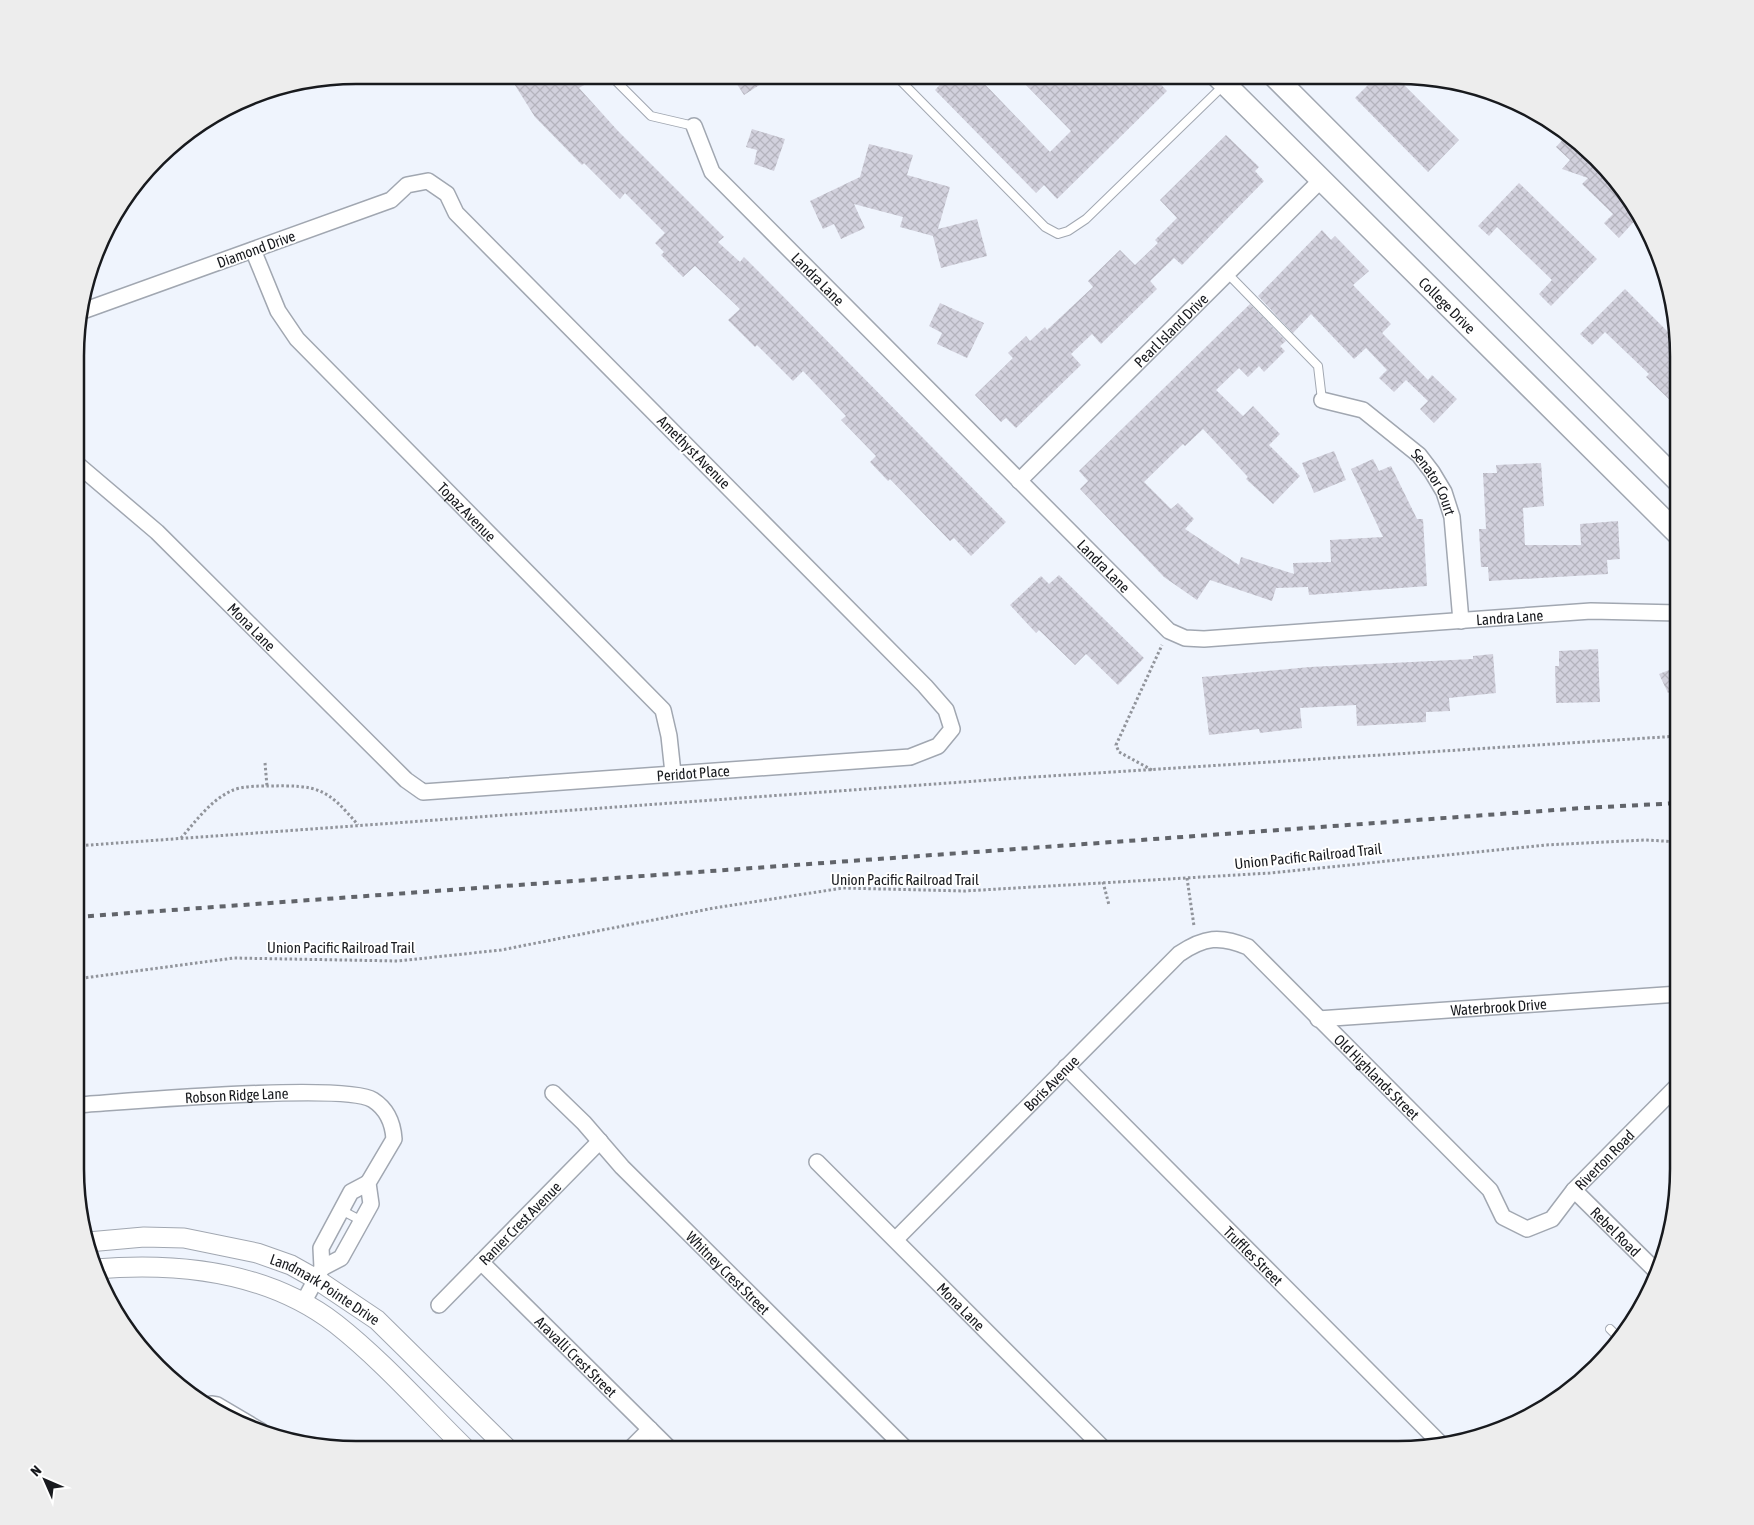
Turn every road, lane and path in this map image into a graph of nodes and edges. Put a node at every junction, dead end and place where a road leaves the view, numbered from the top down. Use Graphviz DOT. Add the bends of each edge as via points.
graph roads {
  1 [pos="619,84"];
  2 [pos="904,84"];
  3 [pos="1218,84"];
  4 [pos="1230,84"];
  5 [pos="1282,84"];
  6 [pos="694,126"];
  7 [pos="1321,180"];
  8 [pos="428,181"];
  9 [pos="253,250"];
  10 [pos="1228,273"];
  11 [pos="88,309"];
  12 [pos="1322,400"];
  13 [pos="84,470"];
  14 [pos="1670,474"];
  15 [pos="1019,481"];
  16 [pos="1670,527"];
  17 [pos="1670,613"];
  18 [pos="1461,621"];
  19 [pos="1169,630"];
  20 [pos="952,729"];
  21 [pos="1670,737"];
  22 [pos="265,763"];
  23 [pos="1153,770"];
  24 [pos="672,774"];
  25 [pos="267,786"];
  26 [pos="423,792"];
  27 [pos="358,825"];
  28 [pos="180,839"];
  29 [pos="1670,841"];
  30 [pos="84,845"];
  31 [pos="1188,878"];
  32 [pos="1103,882"];
  33 [pos="1109,905"];
  34 [pos="1194,926"];
  35 [pos="1214,939"];
  36 [pos="84,978"];
  37 [pos="1670,995"];
  38 [pos="1318,1019"];
  39 [pos="1066,1067"];
  40 [pos="553,1093"];
  41 [pos="1670,1093"];
  42 [pos="84,1105"];
  43 [pos="600,1141"];
  44 [pos="817,1162"];
  45 [pos="368,1182"];
  46 [pos="1574,1190"];
  47 [pos="341,1210"];
  48 [pos="362,1221"];
  49 [pos="1527,1228"];
  50 [pos="896,1239"];
  51 [pos="93,1242"];
  52 [pos="481,1262"];
  53 [pos="1652,1267"];
  54 [pos="102,1268"];
  55 [pos="319,1273"];
  56 [pos="303,1303"];
  57 [pos="439,1305"];
  58 [pos="1610,1329"];
  59 [pos="1615,1334"];
  60 [pos="650,1429"];
  61 [pos="1435,1439"];
  62 [pos="458,1441"];
  63 [pos="500,1441"];
  64 [pos="638,1441"];
  65 [pos="660,1441"];
  66 [pos="898,1441"];
  67 [pos="1097,1441"];
  1 -- 6 [label="lane" via="651,116"];
  2 -- 3 [label="lane" via="1044,227 1058,234 1086,219"];
  4 -- 7 [label="main road, College Drive"];
  5 -- 14 [label="main road"];
  6 -- 15 [label="street, Landra Lane" via="712,172"];
  7 -- 10 [label="street, Pearl Island Drive"];
  7 -- 16 [label="main road, College Drive"];
  8 -- 9 [label="street, Diamond Drive" via="407,185 390,200"];
  8 -- 20 [label="street, Amethyst Avenue" via="446,194 456,213 926,686 946,710"];
  9 -- 11 [label="street, Diamond Drive"];
  9 -- 24 [label="street, Topaz Avenue" via="278,311 296,339 662,710 668,728"];
  10 -- 12 [label="lane" via="1318,366"];
  10 -- 15 [label="street, Pearl Island Drive"];
  12 -- 18 [label="street, Senator Court" via="1363,410 1419,455 1432,472 1444,492 1452,517"];
  13 -- 26 [label="street, Mona Lane" via="157,532 406,780"];
  15 -- 19 [label="street, Landra Lane"];
  17 -- 18 [label="street, Landra Lane" via="1591,611"];
  18 -- 19 [label="street, Landra Lane" via="1204,639 1185,638"];
  19 -- 23 [label="path" via="1116,745 1119,752"];
  20 -- 24 [label="street, Peridot Place" via="938,746 910,757"];
  21 -- 23 [label="path"];
  22 -- 25 [label="path"];
  23 -- 27 [label="path"];
  24 -- 26 [label="street, Peridot Place"];
  25 -- 27 [label="path" via="306,785 324,791"];
  25 -- 28 [label="path" via="232,790 209,806"];
  27 -- 28 [label="path"];
  28 -- 30 [label="path"];
  29 -- 31 [label="path, Union Pacific Railroad Trail" via="1546,845 1270,874"];
  31 -- 32 [label="path, Union Pacific Railroad Trail"];
  31 -- 34 [label="path"];
  32 -- 33 [label="path"];
  32 -- 36 [label="path, Union Pacific Railroad Trail" via="964,891 843,888 714,908 501,950 398,961 234,958"];
  35 -- 38 [label="street, Old Highlands Street" via="1231,940 1248,947"];
  35 -- 39 [label="street, Boris Avenue" via="1194,944 1179,954"];
  37 -- 38 [label="street, Waterbrook Drive"];
  38 -- 49 [label="street, Old Highlands Street" via="1490,1190 1503,1217"];
  39 -- 50 [label="street, Boris Avenue"];
  39 -- 61 [label="street, Truffles Street"];
  40 -- 43 [label="street, Whitney Crest Street"];
  41 -- 46 [label="street, Riverton Road"];
  42 -- 45 [label="street, Robson Ridge Lane" via="292,1093 348,1094 373,1100 390,1117 394,1139"];
  43 -- 52 [label="street, Ranier Crest Avenue"];
  43 -- 66 [label="street, Whitney Crest Street" via="622,1167"];
  44 -- 50 [label="street, Mona Lane"];
  45 -- 47 [label="street" via="351,1192"];
  45 -- 48 [label="street" via="371,1204"];
  46 -- 49 [label="street, Riverton Road" via="1552,1219"];
  46 -- 53 [label="street, Rebel Road"];
  47 -- 48 [label="lane"];
  47 -- 55 [label="street" via="322,1248"];
  48 -- 55 [label="street" via="341,1258"];
  50 -- 67 [label="street, Mona Lane"];
  51 -- 55 [label="street, Landmark Pointe Drive" via="144,1237 184,1238 257,1253"];
  52 -- 57 [label="street, Ranier Crest Avenue"];
  52 -- 60 [label="street, Aravalli Crest Street"];
  54 -- 56 [label="street, Landmark Pointe Drive" via="137,1266 206,1270 265,1286"];
  55 -- 56 [label="street"];
  55 -- 63 [label="street, Landmark Pointe Drive" via="377,1320"];
  56 -- 62 [label="street, Landmark Pointe Drive" via="359,1343"];
  58 -- 59 [label="lane"];
  60 -- 64 [label="street"];
  60 -- 65 [label="street, Aravalli Crest Street"];
}
